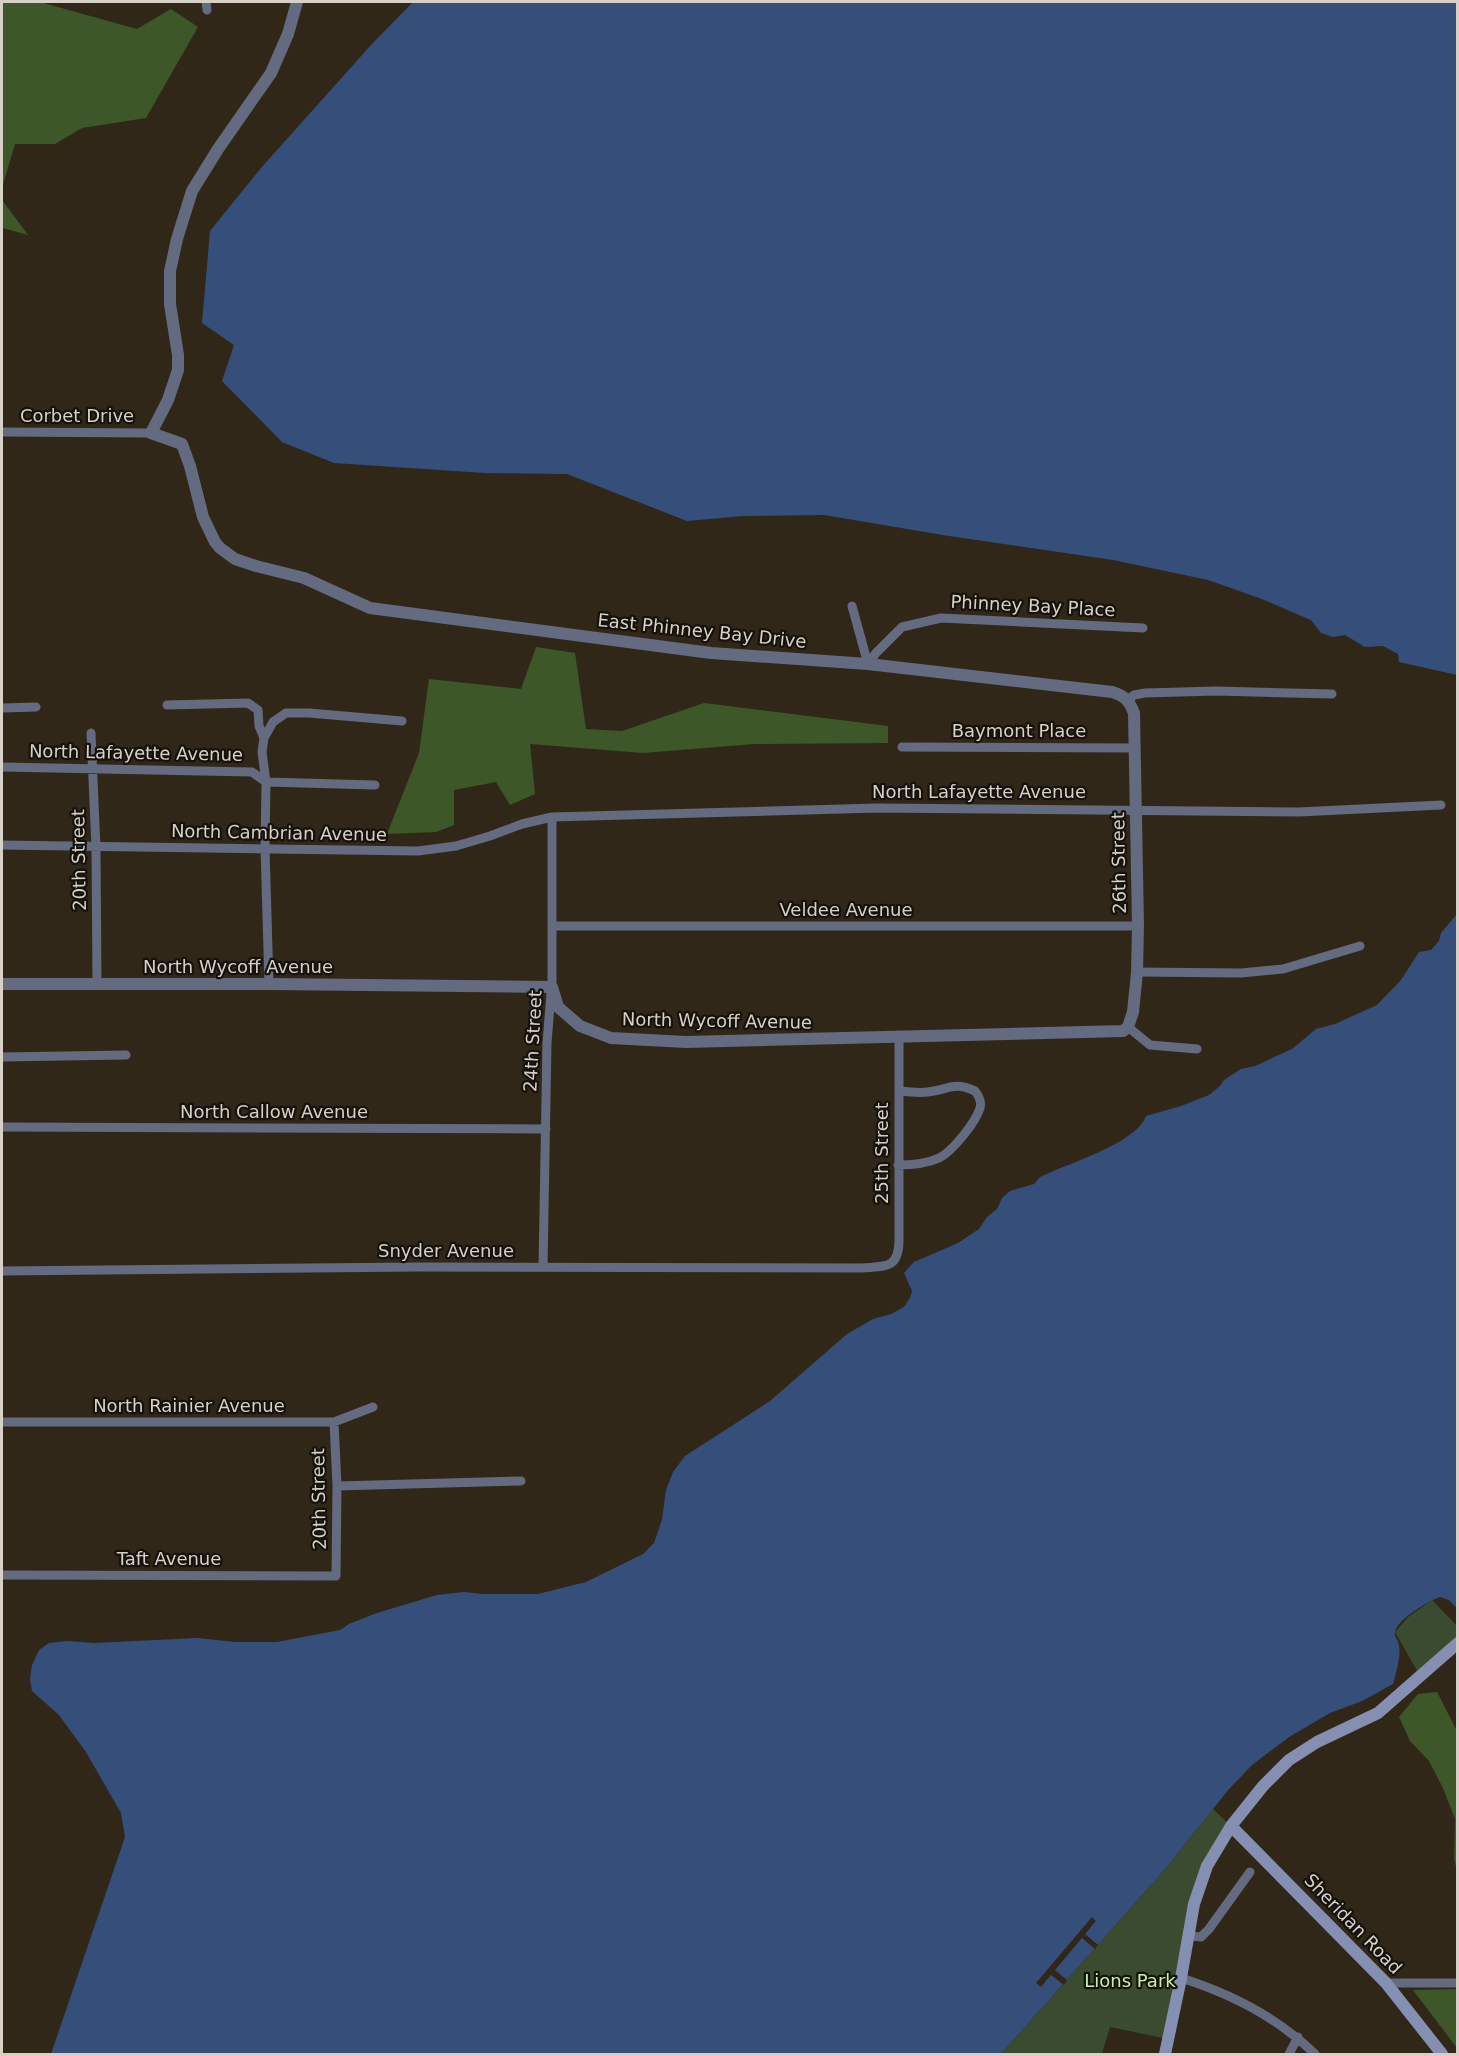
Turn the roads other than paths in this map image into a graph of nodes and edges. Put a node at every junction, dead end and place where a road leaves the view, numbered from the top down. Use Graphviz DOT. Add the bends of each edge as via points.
graph roads {
  1 [pos="297,2"];
  2 [pos="2,432"];
  3 [pos="151,433"];
  4 [pos="852,606"];
  5 [pos="1143,628"];
  6 [pos="868,664"];
  7 [pos="1332,694"];
  8 [pos="1128,700"];
  9 [pos="166,705"];
  10 [pos="36,707"];
  11 [pos="2,708"];
  12 [pos="402,721"];
  13 [pos="92,733"];
  14 [pos="264,738"];
  15 [pos="902,747"];
  16 [pos="1135,748"];
  17 [pos="2,767"];
  18 [pos="93,768"];
  19 [pos="266,782"];
  20 [pos="375,785"];
  21 [pos="1441,805"];
  22 [pos="1137,810"];
  23 [pos="552,817"];
  24 [pos="2,846"];
  25 [pos="96,848"];
  26 [pos="265,848"];
  27 [pos="553,926"];
  28 [pos="1138,926"];
  29 [pos="1360,946"];
  30 [pos="1137,972"];
  31 [pos="2,984"];
  32 [pos="269,984"];
  33 [pos="98,985"];
  34 [pos="552,987"];
  35 [pos="1128,1027"];
  36 [pos="899,1038"];
  37 [pos="1197,1049"];
  38 [pos="126,1055"];
  39 [pos="2,1058"];
  40 [pos="899,1091"];
  41 [pos="2,1127"];
  42 [pos="546,1129"];
  43 [pos="898,1165"];
  44 [pos="890,1264"];
  45 [pos="543,1267"];
  46 [pos="2,1271"];
  47 [pos="374,1407"];
  48 [pos="2,1422"];
  49 [pos="334,1422"];
  50 [pos="521,1481"];
  51 [pos="338,1485"];
  52 [pos="2,1575"];
  53 [pos="336,1576"];
  54 [pos="1458,1643"];
  55 [pos="1231,1826"];
  56 [pos="1250,1872"];
  57 [pos="1188,1936"];
  58 [pos="1181,1978"];
  59 [pos="1386,1983"];
  60 [pos="1458,1983"];
  61 [pos="1298,2037"];
  62 [pos="1165,2055"];
  63 [pos="1289,2055"];
  64 [pos="1316,2055"];
  65 [pos="1442,2055"];
  1 -- 3 [label="street" via="271,73 192,191 170,272 178,370"];
  2 -- 3 [label="street, Corbet Drive"];
  3 -- 6 [label="street, East Phinney Bay Drive" via="182,444 203,517 220,548 235,559 304,578 370,608 711,653"];
  4 -- 6 [label="street"];
  5 -- 6 [label="street, Phinney Bay Place" via="941,618 902,627"];
  6 -- 8 [label="street, East Phinney Bay Drive" via="1112,692"];
  7 -- 8 [label="street" via="1145,693"];
  8 -- 16 [label="street, 26th Street" via="1134,713"];
  9 -- 14 [label="street" via="248,704 258,710"];
  10 -- 11 [label="street"];
  12 -- 14 [label="street" via="286,713 273,722"];
  13 -- 18 [label="street, 20th Street"];
  14 -- 19 [label="street"];
  15 -- 16 [label="street, Baymont Place"];
  16 -- 22 [label="street, 26th Street"];
  17 -- 18 [label="street, North Lafayette Avenue"];
  18 -- 19 [label="street, North Lafayette Avenue" via="252,772"];
  18 -- 25 [label="street, 20th Street"];
  19 -- 20 [label="street, North Lafayette Avenue"];
  19 -- 26 [label="street"];
  21 -- 22 [label="street, North Lafayette Avenue" via="1299,812"];
  22 -- 23 [label="street, North Lafayette Avenue" via="877,808"];
  22 -- 28 [label="street, 26th Street"];
  23 -- 26 [label="street, North Cambrian Avenue" via="456,846 418,851"];
  23 -- 27 [label="street, 24th Street"];
  24 -- 25 [label="street, North Cambrian Avenue"];
  25 -- 26 [label="street, North Cambrian Avenue"];
  25 -- 33 [label="street, 20th Street"];
  26 -- 32 [label="street"];
  27 -- 28 [label="street, Veldee Avenue"];
  27 -- 34 [label="street, 24th Street"];
  28 -- 30 [label="street, 26th Street"];
  29 -- 30 [label="street" via="1283,969 1241,973"];
  30 -- 35 [label="street, 26th Street"];
  31 -- 33 [label="street, North Wycoff Avenue"];
  32 -- 33 [label="street, North Wycoff Avenue"];
  32 -- 34 [label="street, North Wycoff Avenue"];
  34 -- 36 [label="street, North Wycoff Avenue" via="558,1007 580,1026 611,1038 686,1042"];
  34 -- 42 [label="street, 24th Street"];
  35 -- 36 [label="street, North Wycoff Avenue" via="1123,1031"];
  35 -- 37 [label="street" via="1150,1045"];
  36 -- 40 [label="street, 25th Street"];
  38 -- 39 [label="street"];
  40 -- 43 [label="street, 25th Street"];
  40 -- 43 [label="street" via="931,1092 959,1086 975,1090 980,1108 948,1153 926,1163"];
  41 -- 42 [label="street, North Callow Avenue"];
  42 -- 45 [label="street, 24th Street"];
  43 -- 44 [label="street, 25th Street" via="899,1249 896,1261"];
  44 -- 45 [label="street, Snyder Avenue" via="861,1268"];
  45 -- 46 [label="street, Snyder Avenue"];
  47 -- 49 [label="street, North Rainier Avenue"];
  48 -- 49 [label="street, North Rainier Avenue"];
  49 -- 51 [label="street, 20th Street"];
  50 -- 51 [label="street"];
  51 -- 53 [label="street, 20th Street"];
  52 -- 53 [label="street, Taft Avenue"];
  54 -- 55 [label="main road" via="1378,1713 1317,1742 1289,1761"];
  55 -- 57 [label="main road" via="1203,1875"];
  55 -- 59 [label="main road, Sheridan Road"];
  56 -- 57 [label="street" via="1209,1929 1201,1936"];
  57 -- 58 [label="main road"];
  58 -- 61 [label="street" via="1239,1999"];
  58 -- 62 [label="main road"];
  59 -- 60 [label="street"];
  59 -- 65 [label="main road, Sheridan Road"];
  61 -- 63 [label="street"];
  61 -- 64 [label="street"];
}
